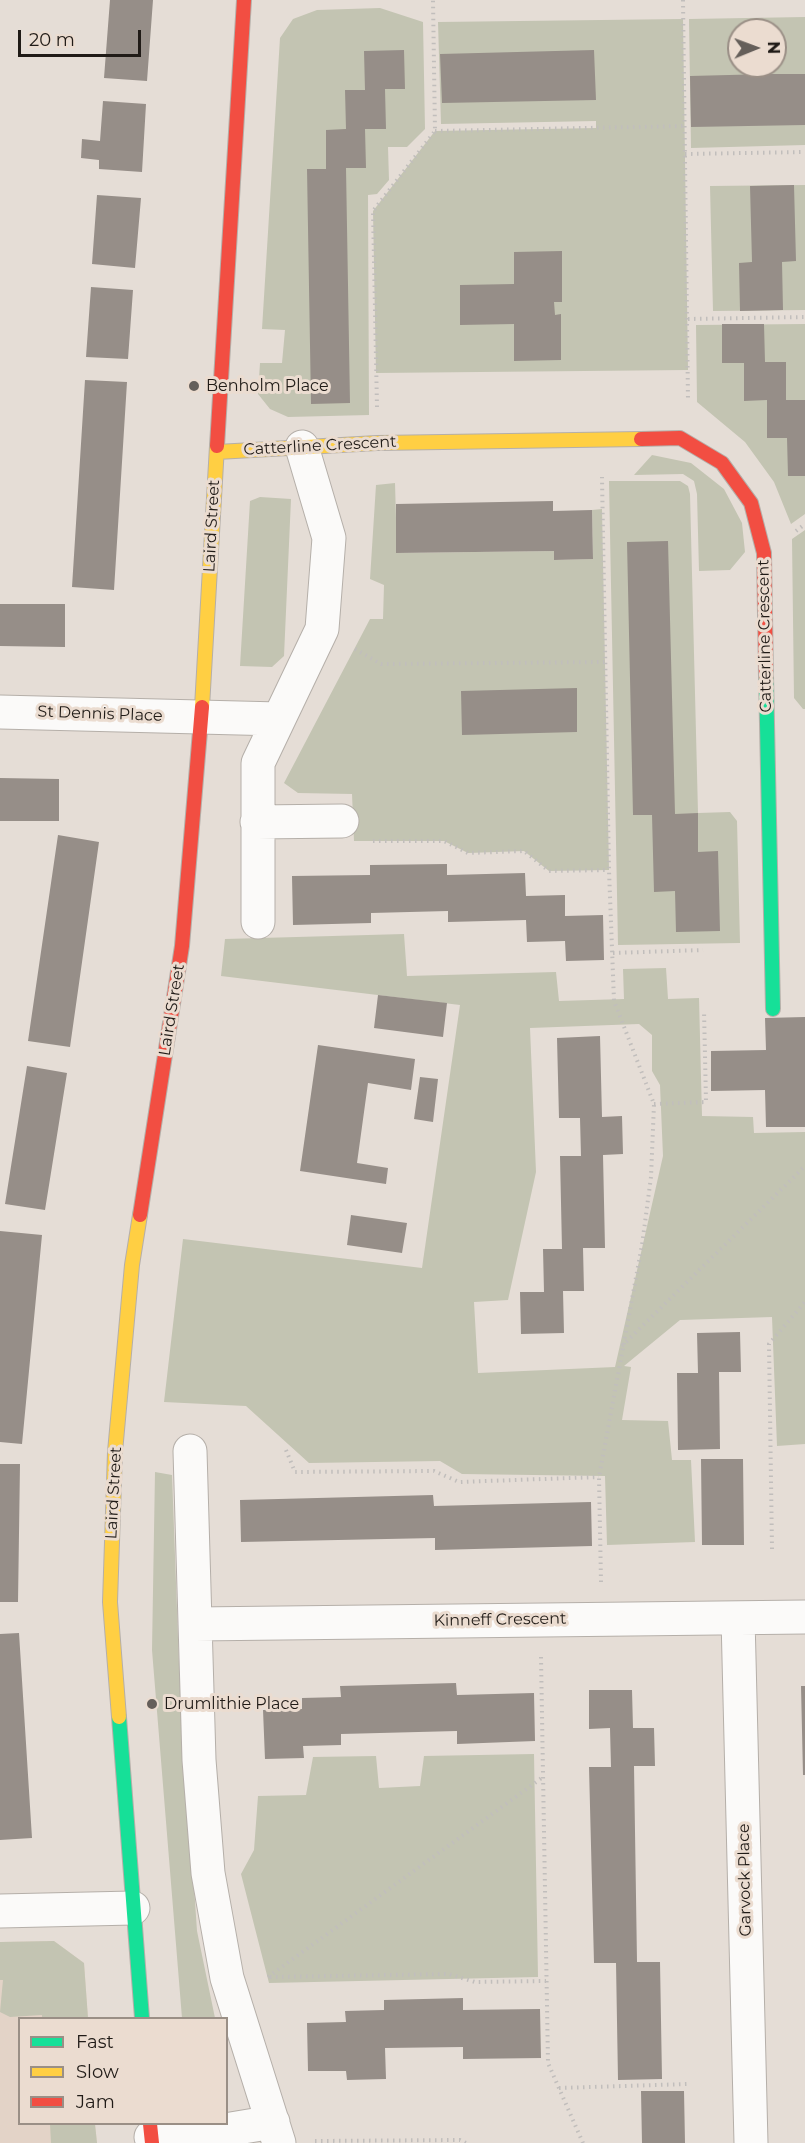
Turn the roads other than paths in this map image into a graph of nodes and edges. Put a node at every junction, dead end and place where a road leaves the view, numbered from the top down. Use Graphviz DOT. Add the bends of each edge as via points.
graph roads {
  1 [pos="244,0"];
  2 [pos="302,447"];
  3 [pos="217,452"];
  4 [pos="0,712"];
  5 [pos="201,717"];
  6 [pos="279,719"];
  7 [pos="342,821"];
  8 [pos="257,822"];
  9 [pos="258,922"];
  10 [pos="773,1009"];
  11 [pos="190,1451"];
  12 [pos="805,1617"];
  13 [pos="738,1618"];
  14 [pos="195,1624"];
  15 [pos="133,1908"];
  16 [pos="0,1911"];
  17 [pos="142,2017"];
  18 [pos="276,2133"];
  19 [pos="151,2134"];
  20 [pos="752,2143"];
  1 -- 3 [label="street, Laird Street"];
  2 -- 3 [label="street, Catterline Crescent"];
  2 -- 6 [label="street" via="329,538 322,629"];
  2 -- 10 [label="street, Catterline Crescent" via="377,442 680,438 722,462 752,503 764,554"];
  3 -- 5 [label="street, Laird Street"];
  4 -- 5 [label="street, St Dennis Place"];
  5 -- 6 [label="street"];
  5 -- 15 [label="street, Laird Street" via="182,946 132,1265 116,1452 110,1602"];
  6 -- 8 [label="street" via="258,763"];
  7 -- 8 [label="street"];
  8 -- 9 [label="street"];
  11 -- 14 [label="street"];
  12 -- 13 [label="street, Kinneff Crescent"];
  13 -- 14 [label="street, Kinneff Crescent"];
  13 -- 20 [label="street, Garvock Place"];
  14 -- 18 [label="street" via="199,1760 208,1874 227,1978"];
  15 -- 16 [label="street"];
  15 -- 17 [label="street, Laird Street"];
  18 -- 19 [label="street"];
}
